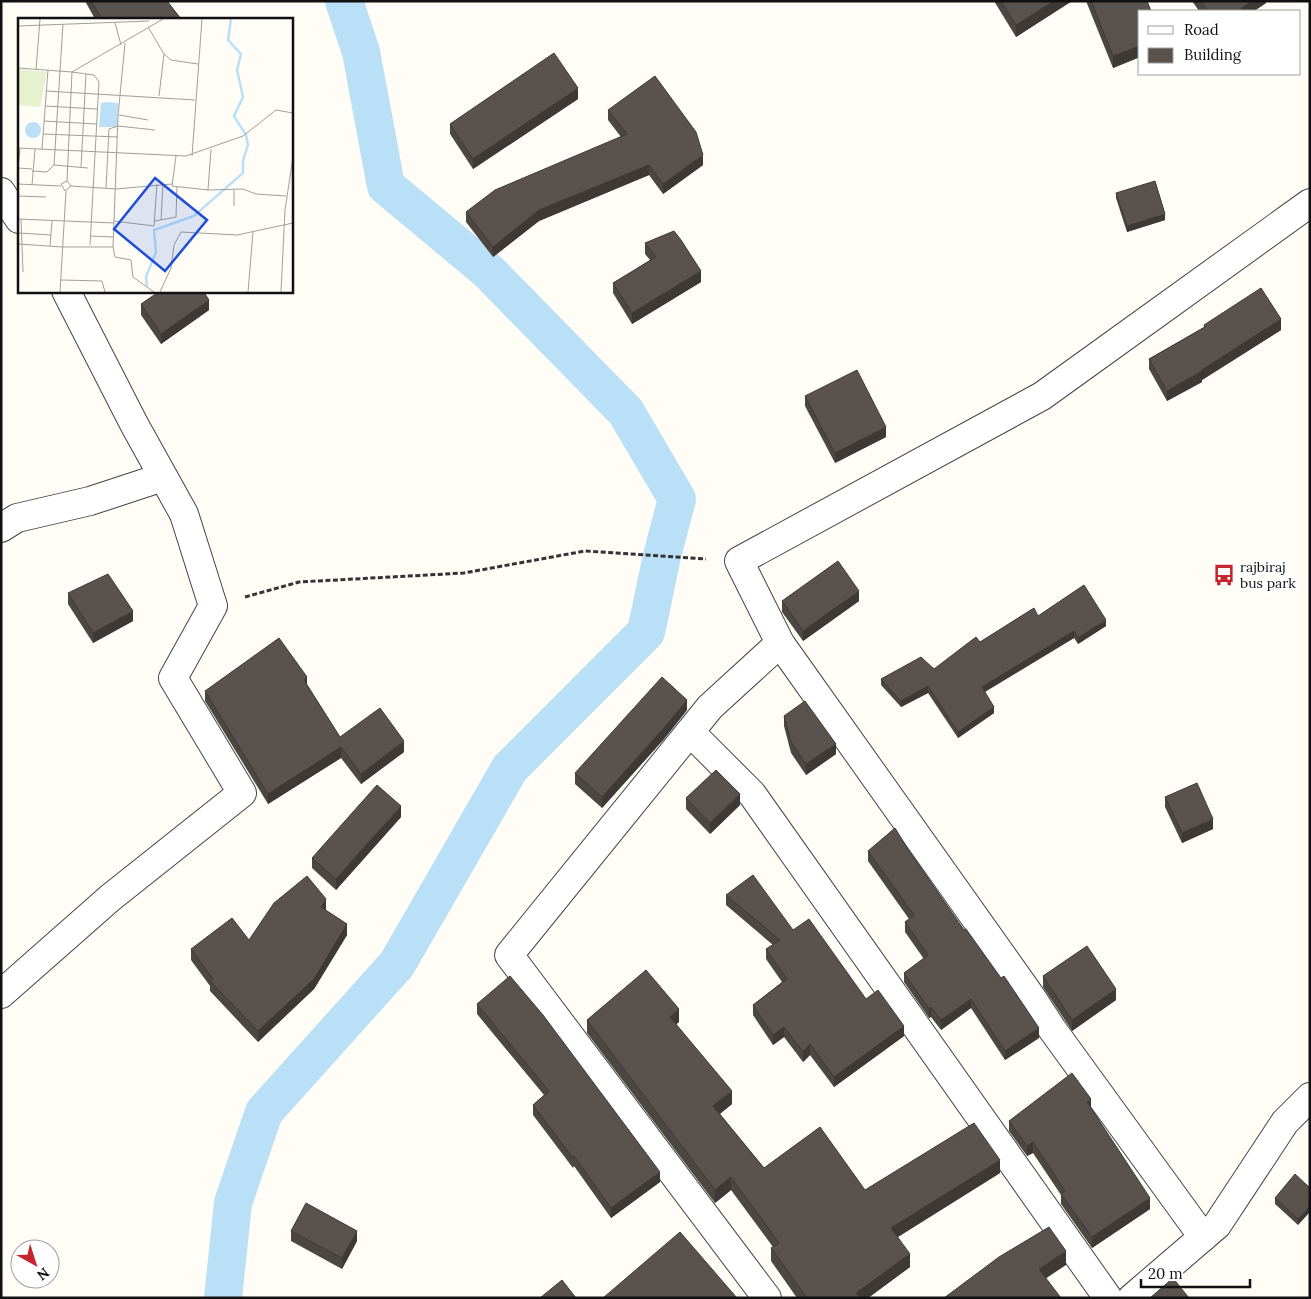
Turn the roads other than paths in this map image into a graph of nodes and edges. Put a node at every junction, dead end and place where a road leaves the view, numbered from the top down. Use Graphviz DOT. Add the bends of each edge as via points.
graph roads {
  1 [pos="1,192"];
  2 [pos="1310,203"];
  3 [pos="18,218"];
  4 [pos="67,292"];
  5 [pos="163,478"];
  6 [pos="1,528"];
  7 [pos="780,643"];
  8 [pos="690,732"];
  9 [pos="1,994"];
  10 [pos="1310,1097"];
  11 [pos="1203,1237"];
  12 [pos="768,1298"];
  13 [pos="1108,1298"];
  14 [pos="1132,1298"];
  1 -- 3 [label="street"];
  2 -- 7 [label="street" via="1042,396 739,561"];
  4 -- 5 [label="street"];
  5 -- 6 [label="street" via="90,501 17,518"];
  5 -- 9 [label="street" via="184,514 213,606 173,678 242,793 110,898"];
  7 -- 8 [label="street" via="710,707"];
  7 -- 11 [label="street"];
  8 -- 12 [label="street" via="509,956"];
  8 -- 13 [label="street" via="752,794"];
  10 -- 11 [label="street" via="1285,1122 1217,1225"];
  11 -- 14 [label="street"];
}
